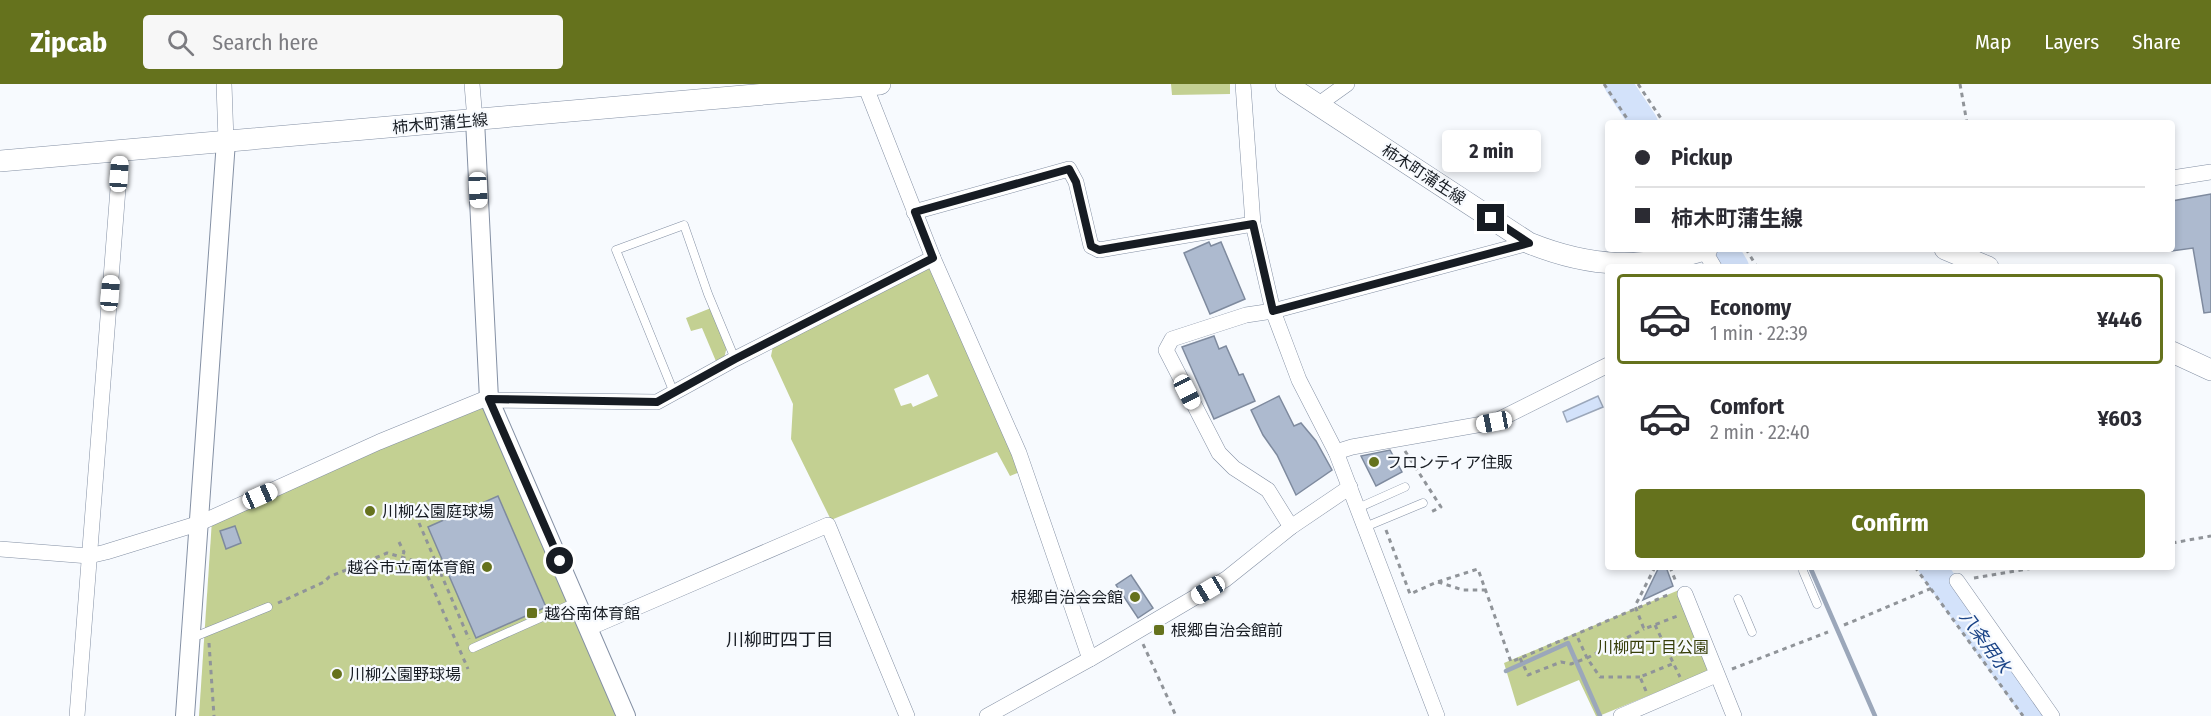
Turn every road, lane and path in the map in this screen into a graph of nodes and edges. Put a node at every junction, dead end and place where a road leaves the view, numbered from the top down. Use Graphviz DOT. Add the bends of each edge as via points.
graph roads {
  1 [pos="224,84"];
  2 [pos="472,84"];
  3 [pos="1242,84"];
  4 [pos="1286,84"];
  5 [pos="1347,84"];
  6 [pos="1604,84"];
  7 [pos="1638,84"];
  8 [pos="1960,84"];
  9 [pos="872,85"];
  10 [pos="1319,104"];
  11 [pos="475,120"];
  12 [pos="1628,120"];
  13 [pos="1662,120"];
  14 [pos="1966,120"];
  15 [pos="226,141"];
  16 [pos="121,150"];
  17 [pos="0,161"];
  18 [pos="2211,172"];
  19 [pos="2175,178"];
  20 [pos="915,212"];
  21 [pos="1253,224"];
  22 [pos="1529,243"];
  23 [pos="1952,252"];
  24 [pos="1709,255"];
  25 [pos="933,258"];
  26 [pos="1614,264"];
  27 [pos="1638,264"];
  28 [pos="1981,264"];
  29 [pos="1273,311"];
  30 [pos="2175,353"];
  31 [pos="735,359"];
  32 [pos="1605,366"];
  33 [pos="2211,370"];
  34 [pos="674,393"];
  35 [pos="489,399"];
  36 [pos="1415,447"];
  37 [pos="1336,452"];
  38 [pos="1350,487"];
  39 [pos="1405,487"];
  40 [pos="1423,503"];
  41 [pos="1358,508"];
  42 [pos="1422,515"];
  43 [pos="200,523"];
  44 [pos="418,523"];
  45 [pos="1394,526"];
  46 [pos="1365,527"];
  47 [pos="1291,528"];
  48 [pos="2211,536"];
  49 [pos="399,542"];
  50 [pos="2175,542"];
  51 [pos="0,549"];
  52 [pos="89,556"];
  53 [pos="402,557"];
  54 [pos="1654,570"];
  55 [pos="1671,570"];
  56 [pos="1917,570"];
  57 [pos="2022,570"];
  58 [pos="1803,571"];
  59 [pos="1957,581"];
  60 [pos="1437,582"];
  61 [pos="1932,588"];
  62 [pos="1486,591"];
  63 [pos="1686,594"];
  64 [pos="1738,599"];
  65 [pos="578,602"];
  66 [pos="1817,603"];
  67 [pos="268,607"];
  68 [pos="1636,608"];
  69 [pos="1692,611"];
  70 [pos="1655,625"];
  71 [pos="1844,625"];
  72 [pos="589,628"];
  73 [pos="1644,629"];
  74 [pos="1137,632"];
  75 [pos="1752,632"];
  76 [pos="1828,632"];
  77 [pos="200,633"];
  78 [pos="1576,636"];
  79 [pos="473,648"];
  80 [pos="1587,658"];
  81 [pos="1521,659"];
  82 [pos="1090,660"];
  83 [pos="1672,664"];
  84 [pos="468,669"];
  85 [pos="1716,675"];
  86 [pos="1640,677"];
  87 [pos="1685,688"];
  88 [pos="1651,703"];
  89 [pos="77,716"];
  90 [pos="185,716"];
  91 [pos="214,716"];
  92 [pos="626,716"];
  93 [pos="907,716"];
  94 [pos="987,716"];
  95 [pos="1176,716"];
  96 [pos="1437,716"];
  97 [pos="1621,716"];
  98 [pos="1734,716"];
  99 [pos="2023,716"];
  100 [pos="2052,716"];
  1 -- 15 [label="street"];
  2 -- 11 [label="street"];
  3 -- 21 [label="street"];
  4 -- 10 [label="main road, 柿木町蒲生線"];
  5 -- 10 [label="street"];
  6 -- 12 [label="path"];
  7 -- 13 [label="path"];
  8 -- 14 [label="path"];
  9 -- 11 [label="main road, 柿木町蒲生線"];
  9 -- 20 [label="street"];
  10 -- 22 [label="main road, 柿木町蒲生線"];
  11 -- 15 [label="main road, 柿木町蒲生線"];
  11 -- 35 [label="street"];
  15 -- 16 [label="main road, 柿木町蒲生線"];
  15 -- 43 [label="street"];
  16 -- 17 [label="main road, 柿木町蒲生線"];
  16 -- 52 [label="street"];
  18 -- 19 [label="street"];
  20 -- 21 [label="street" via="1069,169 1076,182 1091,246 1099,250"];
  20 -- 25 [label="street"];
  21 -- 29 [label="street"];
  22 -- 26 [label="main road, 柿木町蒲生線" via="1569,258"];
  22 -- 29 [label="street"];
  23 -- 28 [label="main road"];
  24 -- 27 [label="main road, 柿木町蒲生線"];
  25 -- 31 [label="street"];
  25 -- 82 [label="street" via="1019,453"];
  29 -- 37 [label="street" via="1299,380"];
  29 -- 47 [label="street" via="1246,315 1172,339 1166,350 1219,453 1268,490"];
  30 -- 33 [label="main road"];
  31 -- 34 [label="street"];
  31 -- 34 [label="lane" via="684,225 616,250"];
  32 -- 37 [label="street" via="1494,422"];
  34 -- 35 [label="street" via="657,402"];
  35 -- 43 [label="street" via="379,442"];
  35 -- 65 [label="street"];
  36 -- 42 [label="path" via="1404,449 1441,507"];
  37 -- 38 [label="street"];
  38 -- 41 [label="street"];
  38 -- 47 [label="street"];
  39 -- 41 [label="lane"];
  40 -- 46 [label="lane"];
  41 -- 46 [label="street"];
  43 -- 52 [label="street"];
  43 -- 77 [label="street"];
  44 -- 79 [label="path"];
  45 -- 60 [label="path" via="1385,530 1410,594"];
  46 -- 96 [label="street"];
  47 -- 74 [label="street" via="1226,579"];
  48 -- 50 [label="path"];
  49 -- 53 [label="path"];
  51 -- 52 [label="street"];
  52 -- 89 [label="street"];
  53 -- 67 [label="path" via="387,553"];
  53 -- 84 [label="path" via="422,563"];
  54 -- 68 [label="path"];
  55 -- 68 [label="path" via="1679,590"];
  56 -- 61 [label="path"];
  57 -- 59 [label="path"];
  58 -- 66 [label="lane"];
  59 -- 100 [label="street"];
  60 -- 62 [label="path" via="1463,591"];
  60 -- 62 [label="path" via="1478,569"];
  61 -- 71 [label="path"];
  61 -- 99 [label="path"];
  62 -- 81 [label="path" via="1512,662"];
  63 -- 69 [label="street"];
  64 -- 75 [label="lane"];
  65 -- 72 [label="street"];
  65 -- 79 [label="lane"];
  67 -- 77 [label="lane"];
  68 -- 73 [label="path"];
  68 -- 78 [label="path"];
  69 -- 70 [label="path"];
  69 -- 85 [label="street" via="1712,649"];
  70 -- 73 [label="path"];
  70 -- 83 [label="path"];
  72 -- 92 [label="street"];
  72 -- 93 [label="street" via="828,525"];
  73 -- 80 [label="path"];
  74 -- 82 [label="street"];
  74 -- 95 [label="path"];
  76 -- 85 [label="path"];
  77 -- 90 [label="street"];
  77 -- 91 [label="path"];
  78 -- 80 [label="path"];
  78 -- 81 [label="path"];
  80 -- 81 [label="path" via="1561,662 1528,675"];
  80 -- 86 [label="path" via="1600,677"];
  82 -- 94 [label="street"];
  83 -- 86 [label="path"];
  83 -- 87 [label="path"];
  85 -- 87 [label="street"];
  85 -- 98 [label="street"];
  86 -- 88 [label="path"];
  87 -- 88 [label="street"];
  88 -- 97 [label="street"];
}
